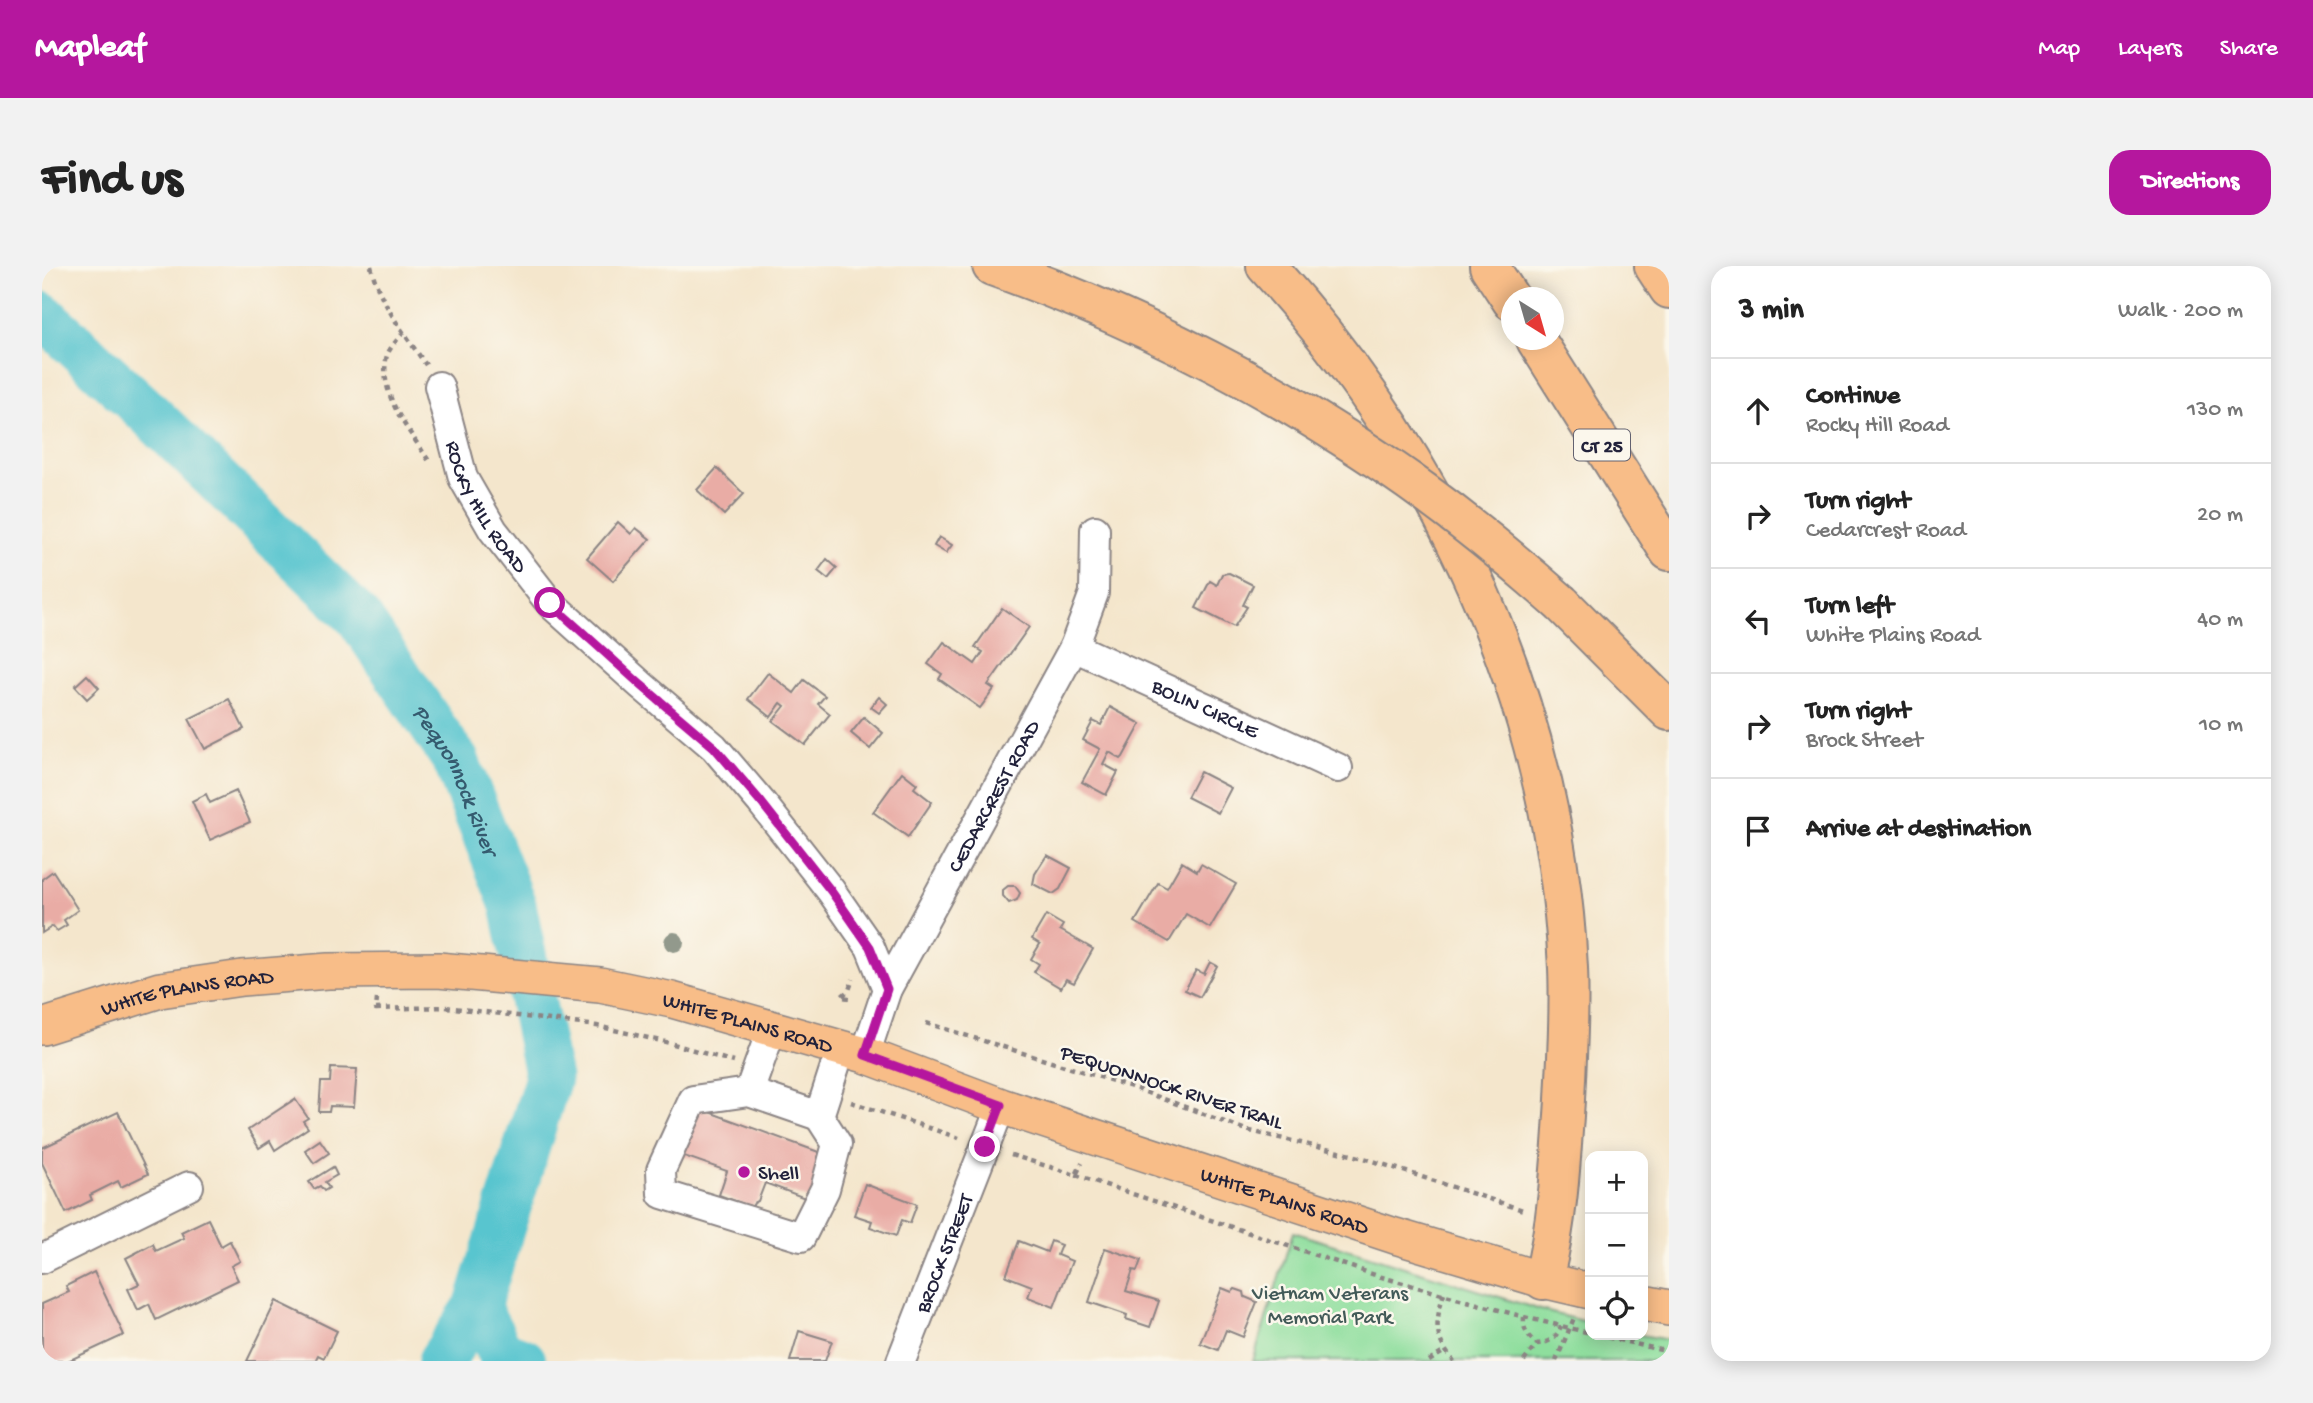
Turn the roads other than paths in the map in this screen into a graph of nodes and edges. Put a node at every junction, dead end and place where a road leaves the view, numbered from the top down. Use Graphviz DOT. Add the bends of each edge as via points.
graph roads {
  1 [pos="992,266"];
  2 [pos="1266,266"];
  3 [pos="1489,266"];
  4 [pos="1654,266"];
  5 [pos="1502,287"];
  6 [pos="1669,289"];
  7 [pos="1542,350"];
  8 [pos="439,386"];
  9 [pos="1095,530"];
  10 [pos="1669,551"];
  11 [pos="1074,646"];
  12 [pos="1669,712"];
  13 [pos="1338,768"];
  14 [pos="887,989"];
  15 [pos="42,1027"];
  16 [pos="772,1028"];
  17 [pos="853,1051"];
  18 [pos="753,1081"];
  19 [pos="823,1105"];
  20 [pos="1001,1105"];
  21 [pos="189,1186"];
  22 [pos="42,1259"];
  23 [pos="1543,1280"];
  24 [pos="1583,1303"];
  25 [pos="1648,1304"];
  26 [pos="1669,1308"];
  27 [pos="901,1361"];
  1 -- 12 [label="highway, bridge" via="1179,344 1374,457 1509,558 1562,604"];
  2 -- 23 [label="highway" via="1353,373 1422,477 1479,592 1527,721 1560,874 1568,970 1556,1214"];
  3 -- 5 [label="highway"];
  4 -- 6 [label="highway"];
  7 -- 10 [label="highway, CT 25"];
  8 -- 14 [label="street, ROCKY HILL ROAD" via="463,478 494,530 550,603 714,747 746,783 870,947"];
  9 -- 11 [label="street, CEDARCREST ROAD" via="1094,593"];
  11 -- 13 [label="street, BOLIN CIRCLE"];
  11 -- 14 [label="street, CEDARCREST ROAD"];
  14 -- 17 [label="street, CEDARCREST ROAD"];
  15 -- 16 [label="main road, WHITE PLAINS ROAD" via="160,990 242,978 438,970 600,985"];
  16 -- 17 [label="main road, WHITE PLAINS ROAD"];
  16 -- 18 [label="street"];
  17 -- 19 [label="street, CEDARCREST ROAD"];
  17 -- 20 [label="main road, WHITE PLAINS ROAD"];
  18 -- 19 [label="street"];
  18 -- 19 [label="street" via="693,1100 661,1170 662,1194 801,1237 825,1189 837,1144"];
  20 -- 23 [label="main road, WHITE PLAINS ROAD" via="1395,1236"];
  20 -- 27 [label="street, BROCK STREET"];
  21 -- 22 [label="street"];
  23 -- 24 [label="main road, WHITE PLAINS ROAD"];
  25 -- 26 [label="main road"];
}
